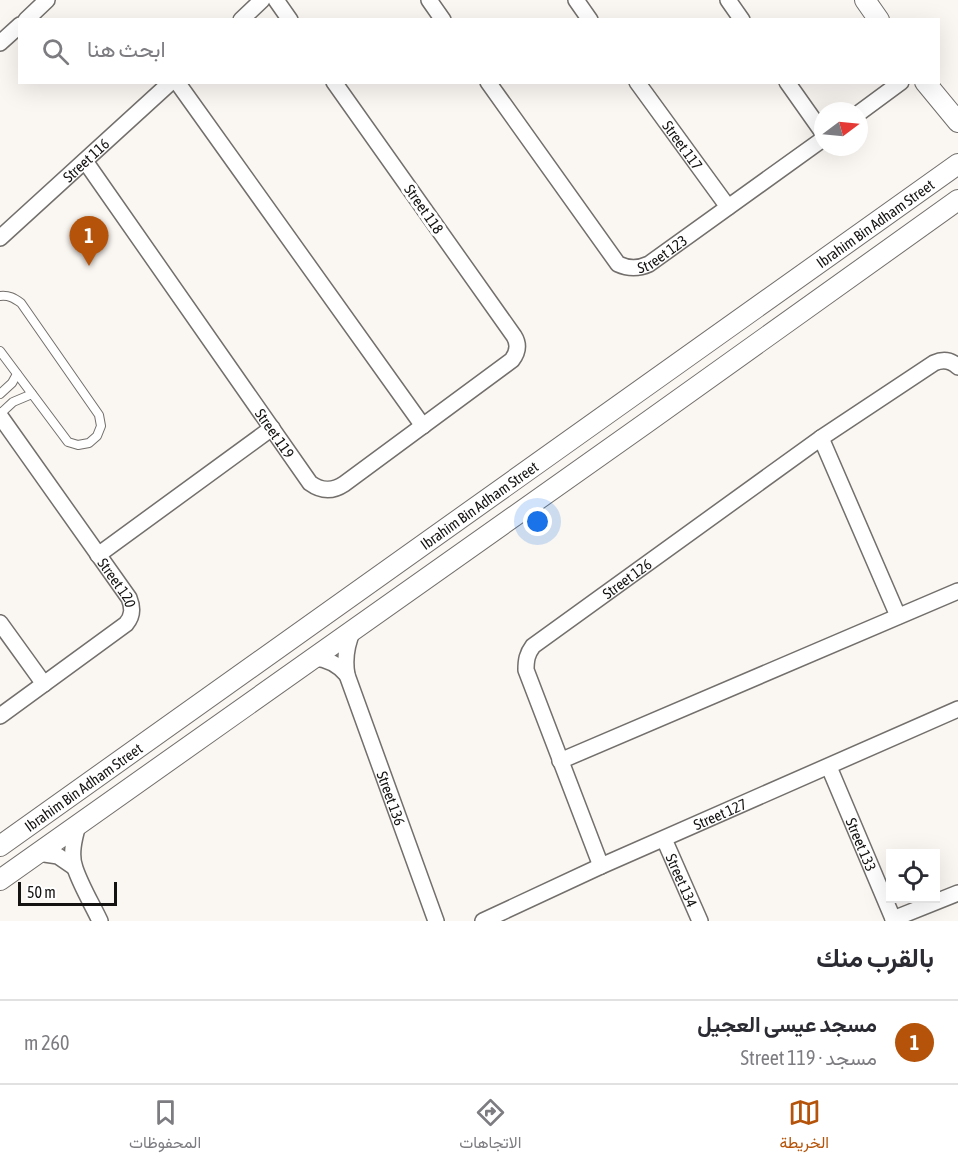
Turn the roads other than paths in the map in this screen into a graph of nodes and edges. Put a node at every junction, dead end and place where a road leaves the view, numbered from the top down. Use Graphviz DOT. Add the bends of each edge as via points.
graph roads {
  1 [pos="48,0"];
  2 [pos="262,0"];
  3 [pos="276,0"];
  4 [pos="429,0"];
  5 [pos="576,0"];
  6 [pos="728,0"];
  7 [pos="865,0"];
  8 [pos="28,18"];
  9 [pos="242,18"];
  10 [pos="289,18"];
  11 [pos="442,18"];
  12 [pos="589,18"];
  13 [pos="741,18"];
  14 [pos="878,18"];
  15 [pos="18,28"];
  16 [pos="0,43"];
  17 [pos="169,84"];
  18 [pos="178,84"];
  19 [pos="335,84"];
  20 [pos="489,84"];
  21 [pos="638,84"];
  22 [pos="788,84"];
  23 [pos="898,84"];
  24 [pos="927,84"];
  25 [pos="868,106"];
  26 [pos="814,120"];
  27 [pos="958,122"];
  28 [pos="814,145"];
  29 [pos="85,160"];
  30 [pos="957,160"];
  31 [pos="958,200"];
  32 [pos="728,207"];
  33 [pos="0,238"];
  34 [pos="0,296"];
  35 [pos="514,336"];
  36 [pos="0,351"];
  37 [pos="958,367"];
  38 [pos="663,372"];
  39 [pos="17,374"];
  40 [pos="0,394"];
  41 [pos="32,394"];
  42 [pos="682,397"];
  43 [pos="626,399"];
  44 [pos="0,415"];
  45 [pos="646,423"];
  46 [pos="423,426"];
  47 [pos="272,428"];
  48 [pos="821,438"];
  49 [pos="98,555"];
  50 [pos="958,591"];
  51 [pos="897,616"];
  52 [pos="0,623"];
  53 [pos="352,630"];
  54 [pos="314,658"];
  55 [pos="347,675"];
  56 [pos="44,684"];
  57 [pos="958,709"];
  58 [pos="0,716"];
  59 [pos="560,760"];
  60 [pos="829,767"];
  61 [pos="78,825"];
  62 [pos="664,839"];
  63 [pos="0,846"];
  64 [pos="38,853"];
  65 [pos="601,866"];
  66 [pos="74,867"];
  67 [pos="0,880"];
  68 [pos="958,893"];
  69 [pos="894,920"];
  70 [pos="100,921"];
  71 [pos="436,921"];
  72 [pos="483,921"];
  73 [pos="700,921"];
  1 -- 8 [label="street"];
  2 -- 9 [label="street"];
  3 -- 10 [label="street"];
  4 -- 11 [label="street"];
  5 -- 12 [label="street"];
  6 -- 13 [label="street"];
  7 -- 14 [label="street"];
  15 -- 16 [label="street"];
  17 -- 29 [label="street, Street 116"];
  18 -- 46 [label="street"];
  19 -- 35 [label="street, Street 118"];
  20 -- 32 [label="street, Street 123" via="618,264 633,268 650,264"];
  21 -- 32 [label="street, Street 117"];
  22 -- 26 [label="street"];
  23 -- 25 [label="street"];
  24 -- 27 [label="street"];
  28 -- 32 [label="street, Street 123"];
  29 -- 33 [label="street, Street 116"];
  29 -- 47 [label="street, Street 119"];
  30 -- 38 [label="street, Ibrahim Bin Adham Street"];
  31 -- 42 [label="street, Ibrahim Bin Adham Street"];
  34 -- 41 [label="lane" via="14,298 33,319 99,415 97,436 88,443 68,442"];
  35 -- 46 [label="street, Street 119" via="518,349 513,360"];
  36 -- 39 [label="lane"];
  37 -- 48 [label="street, Street 126" via="946,360 934,363"];
  38 -- 42 [label="street" via="667,391"];
  38 -- 43 [label="street, Ibrahim Bin Adham Street"];
  39 -- 40 [label="lane"];
  39 -- 41 [label="lane"];
  41 -- 44 [label="lane" via="14,402"];
  42 -- 45 [label="street, Ibrahim Bin Adham Street"];
  43 -- 45 [label="street" via="643,403 648,415"];
  43 -- 63 [label="street, Ibrahim Bin Adham Street"];
  44 -- 49 [label="street, Street 120"];
  45 -- 53 [label="street, Ibrahim Bin Adham Street"];
  46 -- 47 [label="street, Street 119" via="344,484 329,490 310,483"];
  47 -- 49 [label="street"];
  48 -- 51 [label="street"];
  48 -- 59 [label="street, Street 126" via="532,646 526,670"];
  49 -- 56 [label="street, Street 120" via="129,598 130,620"];
  50 -- 51 [label="street"];
  51 -- 59 [label="street"];
  52 -- 56 [label="street"];
  53 -- 54 [label="street, Ibrahim Bin Adham Street"];
  53 -- 55 [label="street, Street 136" via="345,657"];
  54 -- 55 [label="street" via="329,660"];
  54 -- 61 [label="street, Ibrahim Bin Adham Street"];
  55 -- 71 [label="street, Street 136"];
  56 -- 58 [label="street, Street 120"];
  57 -- 60 [label="street, Street 127"];
  59 -- 65 [label="street, Street 126"];
  60 -- 62 [label="street, Street 127"];
  60 -- 69 [label="street, Street 133"];
  61 -- 64 [label="street, Ibrahim Bin Adham Street"];
  61 -- 66 [label="street"];
  62 -- 65 [label="street, Street 127"];
  62 -- 73 [label="street, Street 134"];
  64 -- 66 [label="street" via="58,856"];
  64 -- 67 [label="street, Ibrahim Bin Adham Street"];
  65 -- 72 [label="street, Street 127"];
  66 -- 70 [label="street"];
  68 -- 69 [label="street"];
}
